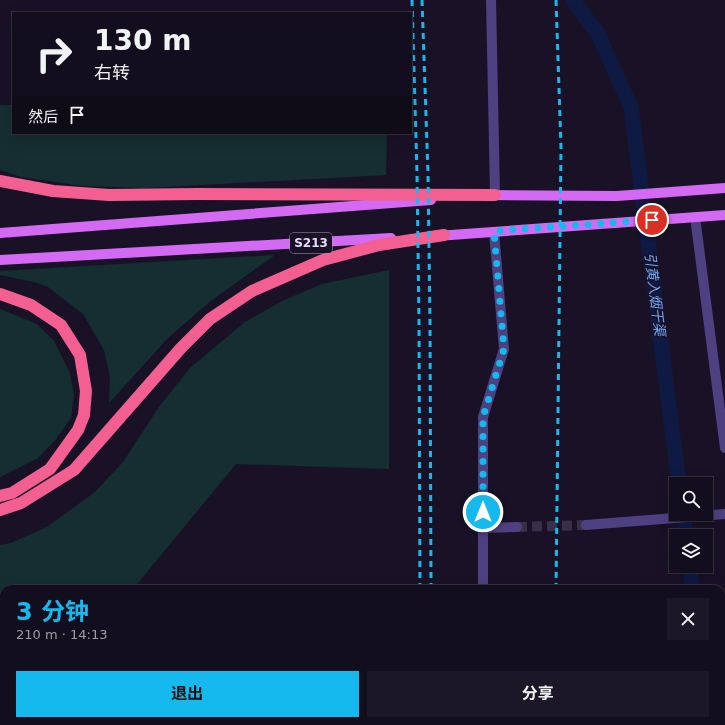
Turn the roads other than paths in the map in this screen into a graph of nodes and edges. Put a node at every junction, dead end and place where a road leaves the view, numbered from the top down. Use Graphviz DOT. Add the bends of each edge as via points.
graph roads {
  1 [pos="491,0"];
  2 [pos="0,181"];
  3 [pos="725,188"];
  4 [pos="496,195"];
  5 [pos="725,215"];
  6 [pos="695,217"];
  7 [pos="494,232"];
  8 [pos="0,233"];
  9 [pos="444,235"];
  10 [pos="0,260"];
  11 [pos="0,294"];
  12 [pos="725,448"];
  13 [pos="0,496"];
  14 [pos="0,510"];
  15 [pos="725,514"];
  16 [pos="586,525"];
  17 [pos="517,527"];
  18 [pos="483,528"];
  19 [pos="483,585"];
  1 -- 4 [label="street"];
  2 -- 4 [label="highway" via="53,191 109,195"];
  3 -- 4 [label="main road" via="616,196"];
  4 -- 8 [label="main road"];
  5 -- 6 [label="main road, S213"];
  6 -- 7 [label="main road, S213"];
  6 -- 12 [label="street"];
  7 -- 9 [label="main road, S213"];
  7 -- 18 [label="street" via="504,349 483,417"];
  9 -- 10 [label="main road, S213"];
  9 -- 14 [label="highway" via="379,246 322,260 252,291 210,319 181,348 74,470 21,503"];
  11 -- 13 [label="highway" via="31,305 61,325 80,355 86,391 84,415 78,430 50,469 12,493"];
  15 -- 16 [label="street"];
  17 -- 18 [label="street"];
  18 -- 19 [label="street"];
}
